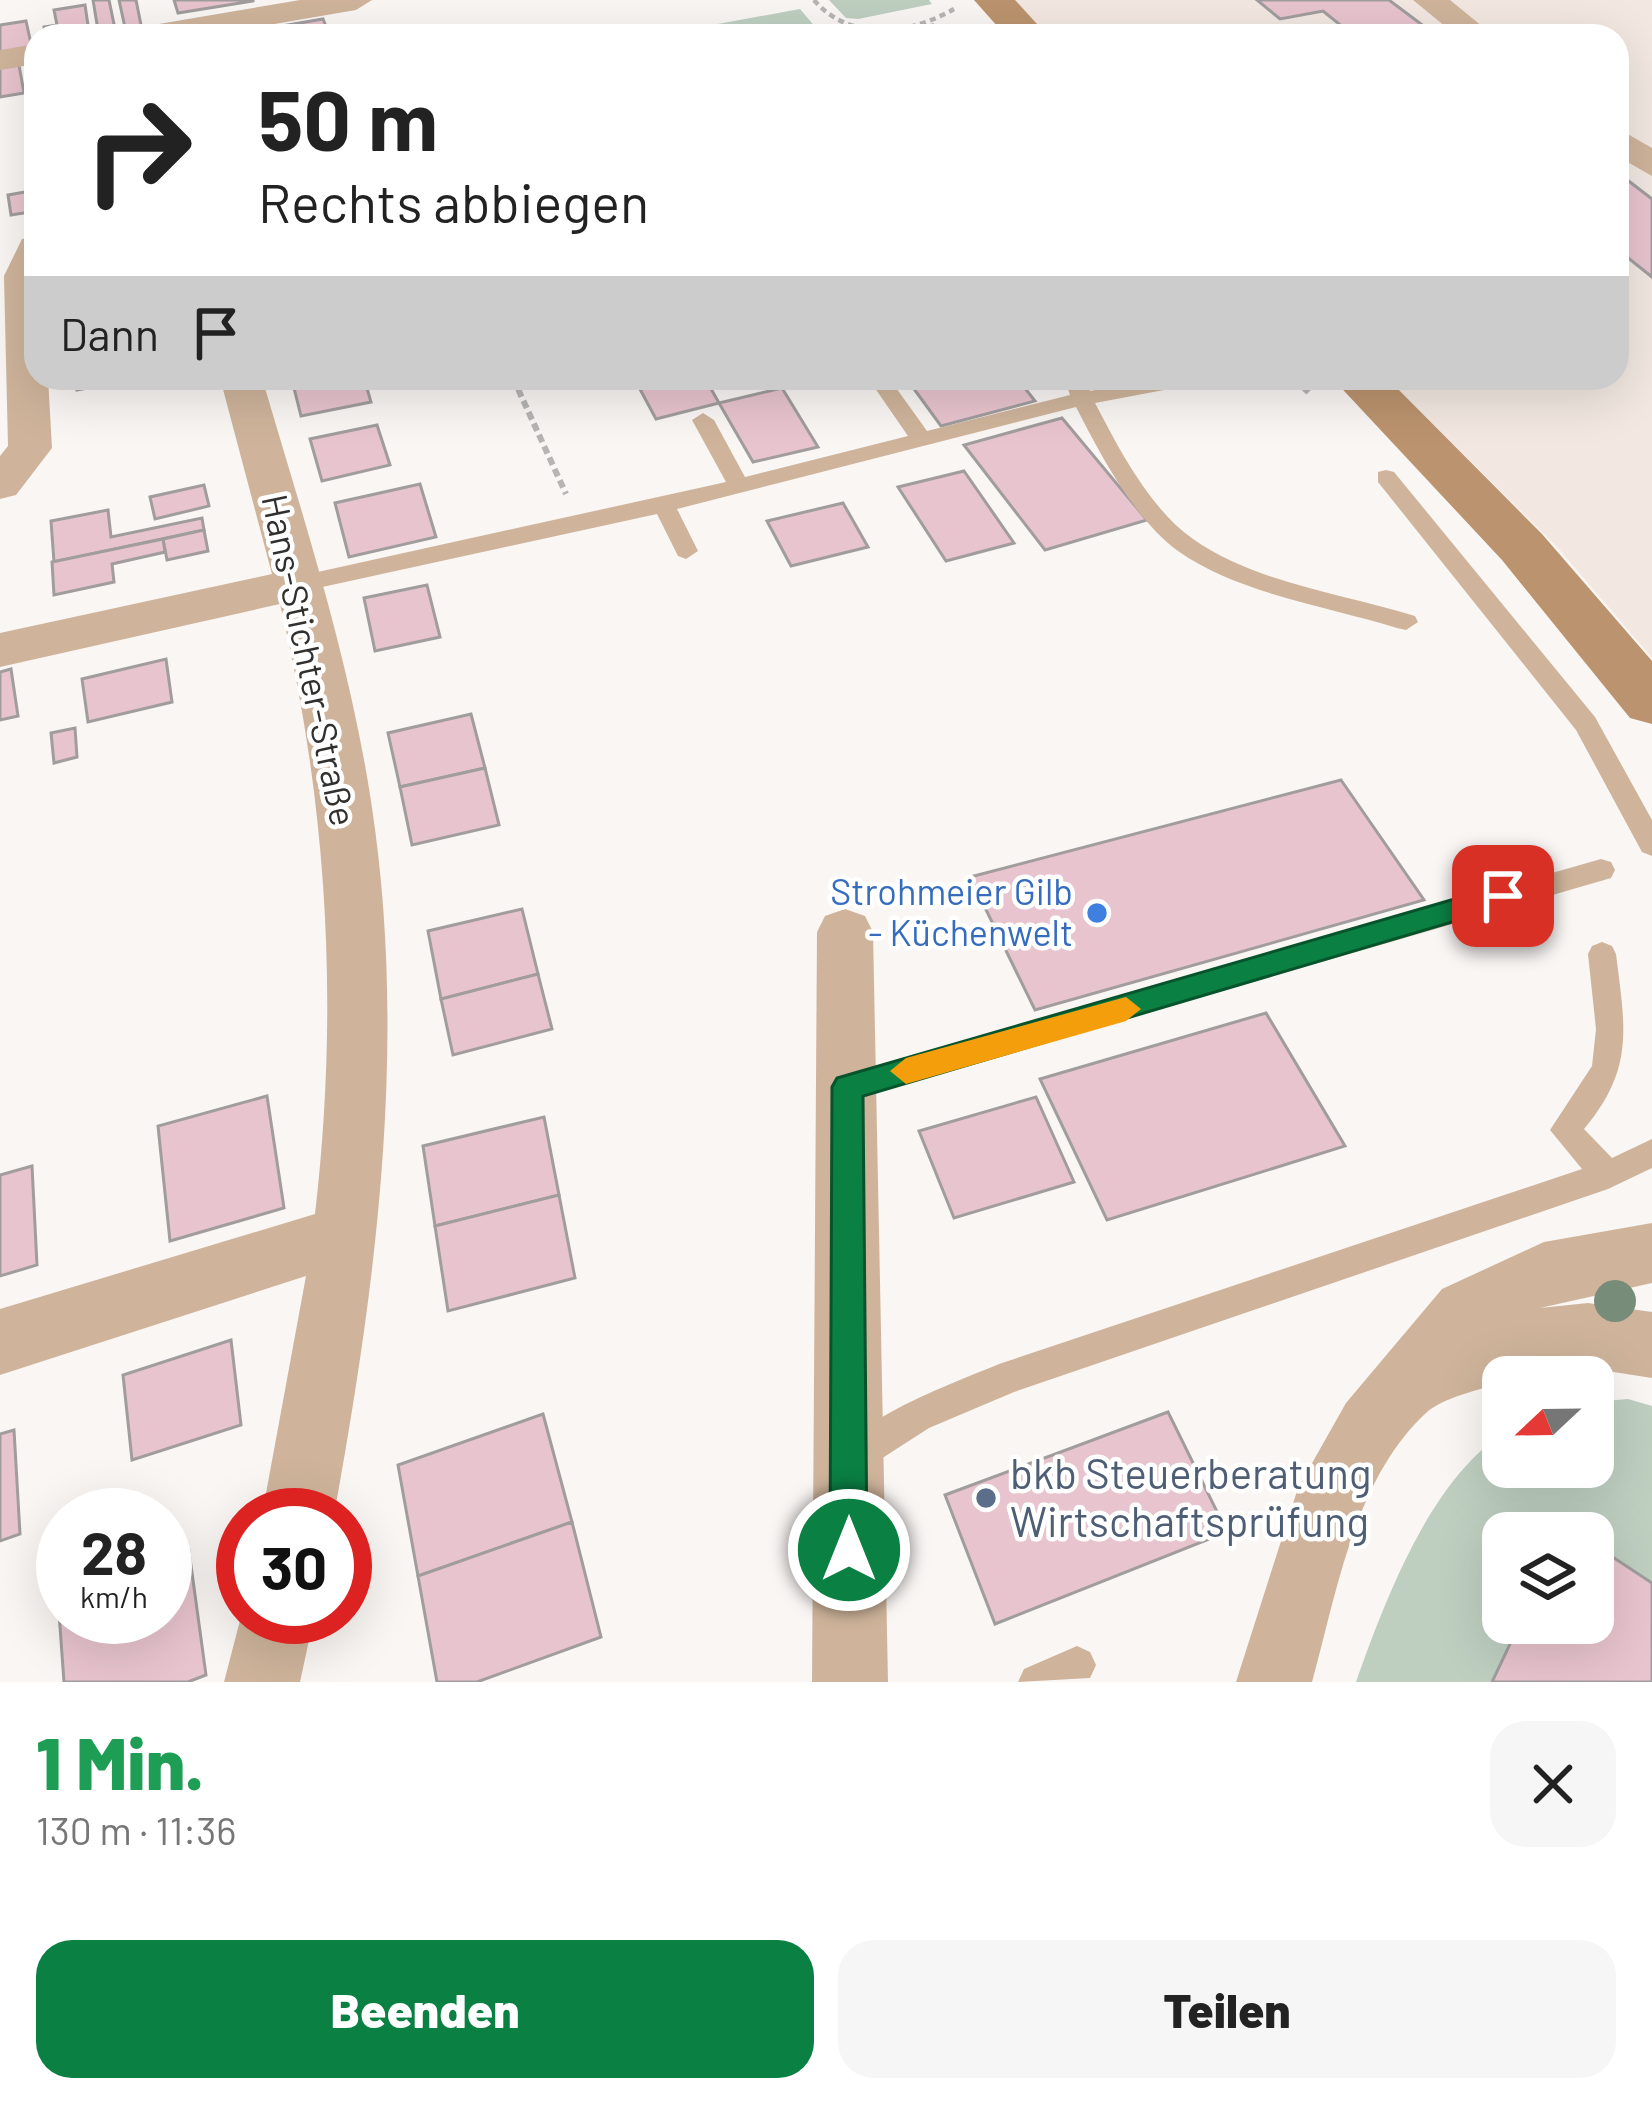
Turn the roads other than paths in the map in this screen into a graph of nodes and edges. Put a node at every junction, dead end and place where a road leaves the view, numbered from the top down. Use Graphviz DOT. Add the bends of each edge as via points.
graph roads {
  1 [pos="356,0"];
  2 [pos="993,0"];
  3 [pos="1429,0"];
  4 [pos="217,24"];
  5 [pos="1016,24"];
  6 [pos="1462,24"];
  7 [pos="31,390"];
  8 [pos="244,390"];
  9 [pos="887,390"];
  10 [pos="1074,390"];
  11 [pos="1078,390"];
  12 [pos="1370,390"];
  13 [pos="703,420"];
  14 [pos="922,440"];
  15 [pos="8,469"];
  16 [pos="1386,477"];
  17 [pos="739,486"];
  18 [pos="675,502"];
  19 [pos="686,550"];
  20 [pos="296,585"];
  21 [pos="1406,622"];
  22 [pos="1,647"];
  23 [pos="1652,702"];
  24 [pos="1652,845"];
  25 [pos="1600,870"];
  26 [pos="845,932"];
  27 [pos="1602,954"];
  28 [pos="848,1087"];
  29 [pos="1652,1154"];
  30 [pos="1608,1175"];
  31 [pos="346,1234"];
  32 [pos="1652,1253"];
  33 [pos="0,1342"];
  34 [pos="1652,1345"];
  35 [pos="1401,1388"];
  36 [pos="848,1463"];
  37 [pos="303,1488"];
  38 [pos="271,1644"];
  39 [pos="1077,1665"];
  40 [pos="262,1682"];
  41 [pos="850,1682"];
  42 [pos="1037,1682"];
  43 [pos="1274,1682"];
  1 -- 4 [label="street"];
  2 -- 5 [label="main road"];
  3 -- 6 [label="street"];
  7 -- 15 [label="street"];
  8 -- 20 [label="street, Hans-Stichter-Straße"];
  9 -- 14 [label="lane"];
  10 -- 14 [label="lane"];
  11 -- 21 [label="lane" via="1182,544"];
  12 -- 23 [label="main road" via="1534,561"];
  13 -- 17 [label="lane"];
  14 -- 17 [label="lane"];
  16 -- 24 [label="lane" via="1586,724"];
  17 -- 18 [label="lane"];
  18 -- 19 [label="lane"];
  18 -- 20 [label="lane"];
  20 -- 22 [label="street"];
  20 -- 31 [label="street, Hans-Stichter-Straße" via="350,856 355,1048"];
  25 -- 28 [label="lane"];
  26 -- 28 [label="street"];
  27 -- 30 [label="lane" via="1612,1063 1564,1130"];
  28 -- 36 [label="street"];
  29 -- 30 [label="lane"];
  30 -- 36 [label="lane" via="1011,1376 917,1416"];
  31 -- 33 [label="street"];
  31 -- 37 [label="street, Hans-Stichter-Straße"];
  32 -- 35 [label="street" via="1572,1265 1490,1296 1465,1311"];
  34 -- 35 [label="street" via="1571,1333 1539,1337"];
  35 -- 43 [label="street" via="1322,1513"];
  36 -- 41 [label="street"];
  38 -- 40 [label="street"];
  39 -- 42 [label="lane"];
}
